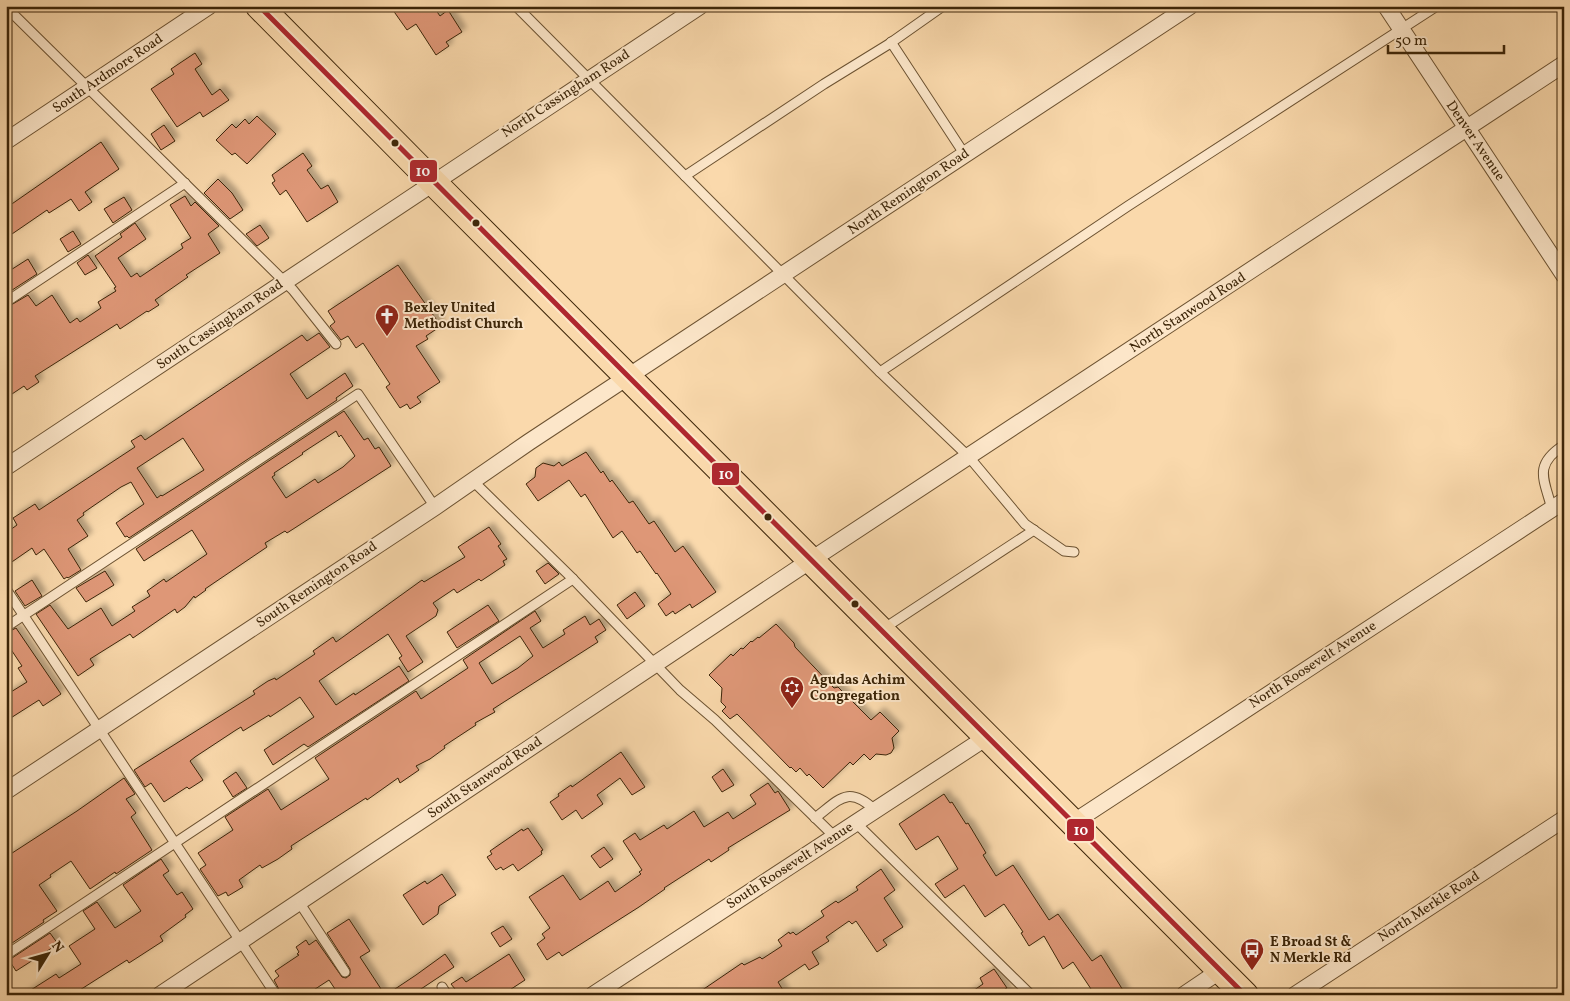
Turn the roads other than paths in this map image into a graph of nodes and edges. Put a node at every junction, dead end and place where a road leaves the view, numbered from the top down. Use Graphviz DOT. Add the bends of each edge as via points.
graph roads {
  1 [pos="209,6"];
  2 [pos="259,6"];
  3 [pos="516,6"];
  4 [pos="700,6"];
  5 [pos="943,6"];
  6 [pos="1190,6"];
  7 [pos="1386,6"];
  8 [pos="1436,6"];
  9 [pos="6,7"];
  10 [pos="1401,30"];
  11 [pos="891,42"];
  12 [pos="1564,64"];
  13 [pos="588,80"];
  14 [pos="88,87"];
  15 [pos="1466,128"];
  16 [pos="6,142"];
  17 [pos="965,155"];
  18 [pos="685,176"];
  19 [pos="433,182"];
  20 [pos="185,183"];
  21 [pos="784,275"];
  22 [pos="1564,275"];
  23 [pos="285,282"];
  24 [pos="6,302"];
  25 [pos="336,344"];
  26 [pos="880,372"];
  27 [pos="629,378"];
  28 [pos="1564,445"];
  29 [pos="969,457"];
  30 [pos="6,467"];
  31 [pos="473,481"];
  32 [pos="1558,505"];
  33 [pos="434,507"];
  34 [pos="1034,530"];
  35 [pos="1074,552"];
  36 [pos="811,560"];
  37 [pos="573,579"];
  38 [pos="6,589"];
  39 [pos="24,616"];
  40 [pos="6,627"];
  41 [pos="881,630"];
  42 [pos="656,665"];
  43 [pos="100,729"];
  44 [pos="987,737"];
  45 [pos="6,791"];
  46 [pos="875,810"];
  47 [pos="815,818"];
  48 [pos="1564,819"];
  49 [pos="1074,822"];
  50 [pos="856,823"];
  51 [pos="835,837"];
  52 [pos="175,843"];
  53 [pos="299,902"];
  54 [pos="240,941"];
  55 [pos="6,955"];
  56 [pos="1221,970"];
  57 [pos="344,972"];
  58 [pos="442,987"];
  59 [pos="160,995"];
  60 [pos="276,995"];
  61 [pos="447,995"];
  62 [pos="593,995"];
  63 [pos="1031,995"];
  64 [pos="1184,995"];
  65 [pos="1246,995"];
  66 [pos="1295,995"];
  1 -- 14 [label="street, South Ardmore Road"];
  2 -- 19 [label="main road"];
  3 -- 13 [label="lane"];
  4 -- 13 [label="street, North Cassingham Road"];
  5 -- 11 [label="lane"];
  6 -- 17 [label="street, North Remington Road"];
  7 -- 10 [label="street, Denver Avenue"];
  8 -- 10 [label="lane"];
  9 -- 14 [label="lane"];
  10 -- 15 [label="street, Denver Avenue"];
  10 -- 26 [label="lane" via="1128,206"];
  11 -- 17 [label="lane"];
  11 -- 18 [label="lane"];
  12 -- 15 [label="street, North Stanwood Road"];
  13 -- 18 [label="lane"];
  13 -- 19 [label="street, North Cassingham Road"];
  14 -- 16 [label="street, South Ardmore Road"];
  14 -- 20 [label="lane"];
  15 -- 22 [label="street, Denver Avenue"];
  15 -- 29 [label="street, North Stanwood Road"];
  17 -- 21 [label="street, North Remington Road"];
  18 -- 21 [label="lane"];
  19 -- 23 [label="street, South Cassingham Road"];
  19 -- 27 [label="main road"];
  20 -- 23 [label="lane"];
  20 -- 24 [label="lane"];
  21 -- 26 [label="lane"];
  21 -- 27 [label="street, North Remington Road"];
  23 -- 25 [label="lane"];
  23 -- 30 [label="street, South Cassingham Road"];
  26 -- 29 [label="lane"];
  27 -- 31 [label="street, South Remington Road"];
  27 -- 36 [label="main road"];
  28 -- 32 [label="lane, North Roosevelt Avenue" via="1552,453 1543,474"];
  29 -- 34 [label="lane" via="1025,524"];
  29 -- 36 [label="street, North Stanwood Road"];
  31 -- 33 [label="street, South Remington Road"];
  31 -- 37 [label="lane"];
  32 -- 49 [label="street, North Roosevelt Avenue"];
  33 -- 39 [label="lane" via="358,394"];
  33 -- 43 [label="street, South Remington Road"];
  34 -- 35 [label="lane" via="1064,551"];
  34 -- 41 [label="lane"];
  36 -- 41 [label="main road"];
  36 -- 42 [label="street, South Stanwood Road"];
  37 -- 42 [label="lane"];
  37 -- 52 [label="lane"];
  38 -- 39 [label="lane"];
  39 -- 40 [label="lane"];
  39 -- 43 [label="lane"];
  41 -- 44 [label="main road"];
  42 -- 47 [label="lane"];
  42 -- 53 [label="street, South Stanwood Road"];
  43 -- 45 [label="street, South Remington Road"];
  43 -- 52 [label="lane"];
  44 -- 46 [label="street, South Roosevelt Avenue"];
  44 -- 49 [label="main road"];
  46 -- 47 [label="lane" via="854,796 847,796"];
  46 -- 50 [label="street, South Roosevelt Avenue"];
  47 -- 51 [label="lane"];
  48 -- 66 [label="street, North Merkle Road"];
  49 -- 56 [label="main road"];
  50 -- 51 [label="street, South Roosevelt Avenue"];
  50 -- 63 [label="lane"];
  51 -- 62 [label="street, South Roosevelt Avenue"];
  52 -- 54 [label="lane"];
  52 -- 55 [label="lane"];
  53 -- 54 [label="street, South Stanwood Road"];
  53 -- 57 [label="lane"];
  54 -- 59 [label="street, South Stanwood Road"];
  54 -- 60 [label="lane"];
  56 -- 64 [label="street"];
  56 -- 65 [label="main road"];
  58 -- 61 [label="lane"];
}
